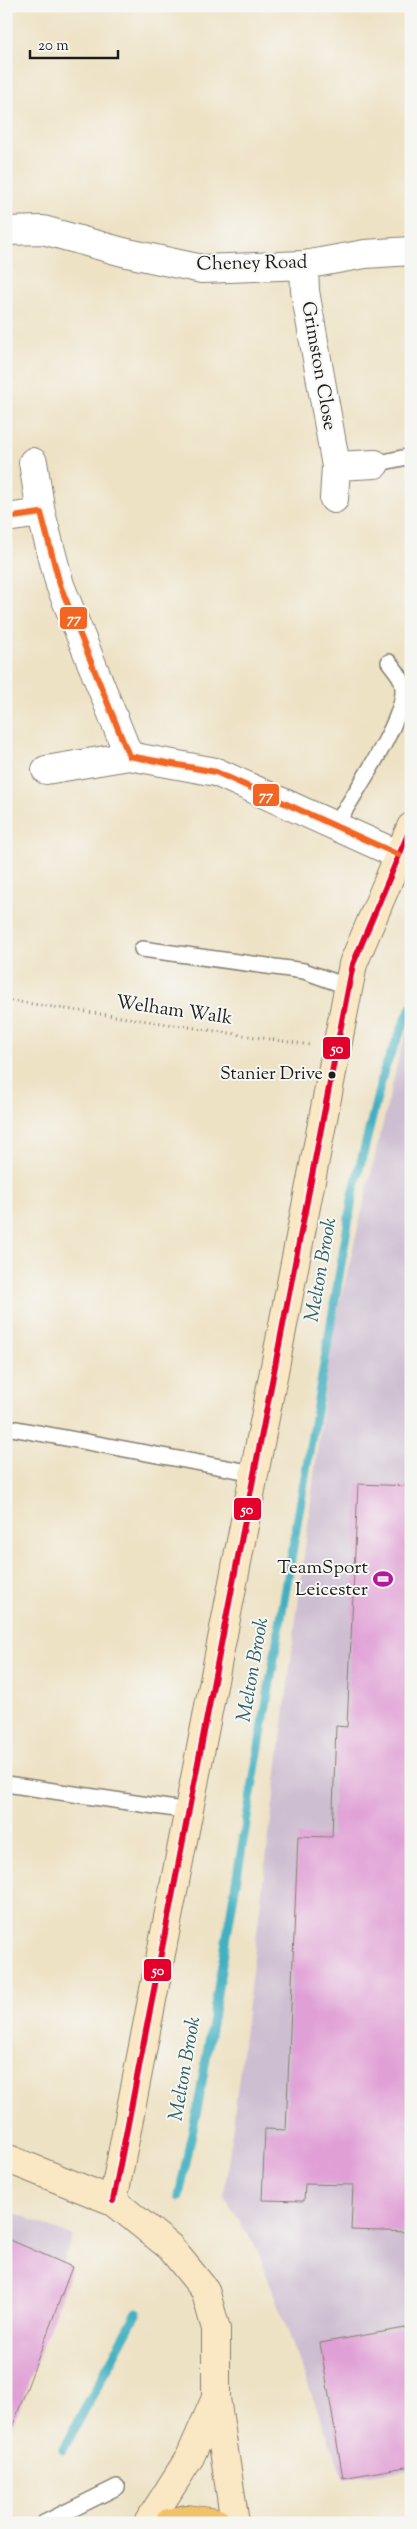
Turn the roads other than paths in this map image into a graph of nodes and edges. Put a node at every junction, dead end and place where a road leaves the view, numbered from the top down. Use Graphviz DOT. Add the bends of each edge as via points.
graph roads {
  1 [pos="6,231"];
  2 [pos="411,251"];
  3 [pos="304,265"];
  4 [pos="411,456"];
  5 [pos="33,462"];
  6 [pos="375,464"];
  7 [pos="336,466"];
  8 [pos="334,499"];
  9 [pos="41,513"];
  10 [pos="6,518"];
  11 [pos="389,662"];
  12 [pos="129,756"];
  13 [pos="46,770"];
  14 [pos="335,826"];
  15 [pos="411,827"];
  16 [pos="399,854"];
  17 [pos="142,949"];
  18 [pos="349,987"];
  19 [pos="6,1427"];
  20 [pos="254,1473"];
  21 [pos="6,1784"];
  22 [pos="189,1811"];
  23 [pos="6,2158"];
  24 [pos="113,2201"];
  25 [pos="216,2398"];
  26 [pos="117,2487"];
  27 [pos="44,2523"];
  28 [pos="148,2523"];
  29 [pos="169,2523"];
  30 [pos="216,2523"];
  31 [pos="235,2523"];
  1 -- 3 [label="street, Cheney Road" via="43,230 202,269"];
  2 -- 3 [label="street, Cheney Road" via="365,254"];
  3 -- 7 [label="street, Grimston Close" via="305,291"];
  4 -- 6 [label="lane"];
  5 -- 9 [label="street"];
  6 -- 7 [label="street"];
  7 -- 8 [label="street, Grimston Close"];
  9 -- 10 [label="street"];
  9 -- 12 [label="street" via="60,585"];
  11 -- 14 [label="lane" via="400,676 404,690 397,716"];
  12 -- 13 [label="street"];
  12 -- 14 [label="street" via="216,772"];
  14 -- 16 [label="street"];
  15 -- 16 [label="street"];
  16 -- 18 [label="street" via="353,964"];
  17 -- 18 [label="lane" via="304,972"];
  18 -- 20 [label="street"];
  19 -- 20 [label="lane"];
  20 -- 22 [label="street"];
  21 -- 22 [label="lane"];
  22 -- 24 [label="street"];
  23 -- 24 [label="street"];
  24 -- 25 [label="street" via="170,2247 205,2290 216,2329"];
  25 -- 28 [label="street" via="190,2456"];
  25 -- 31 [label="street"];
  26 -- 27 [label="lane"];
  29 -- 30 [label="highway" via="187,2519"];
}
